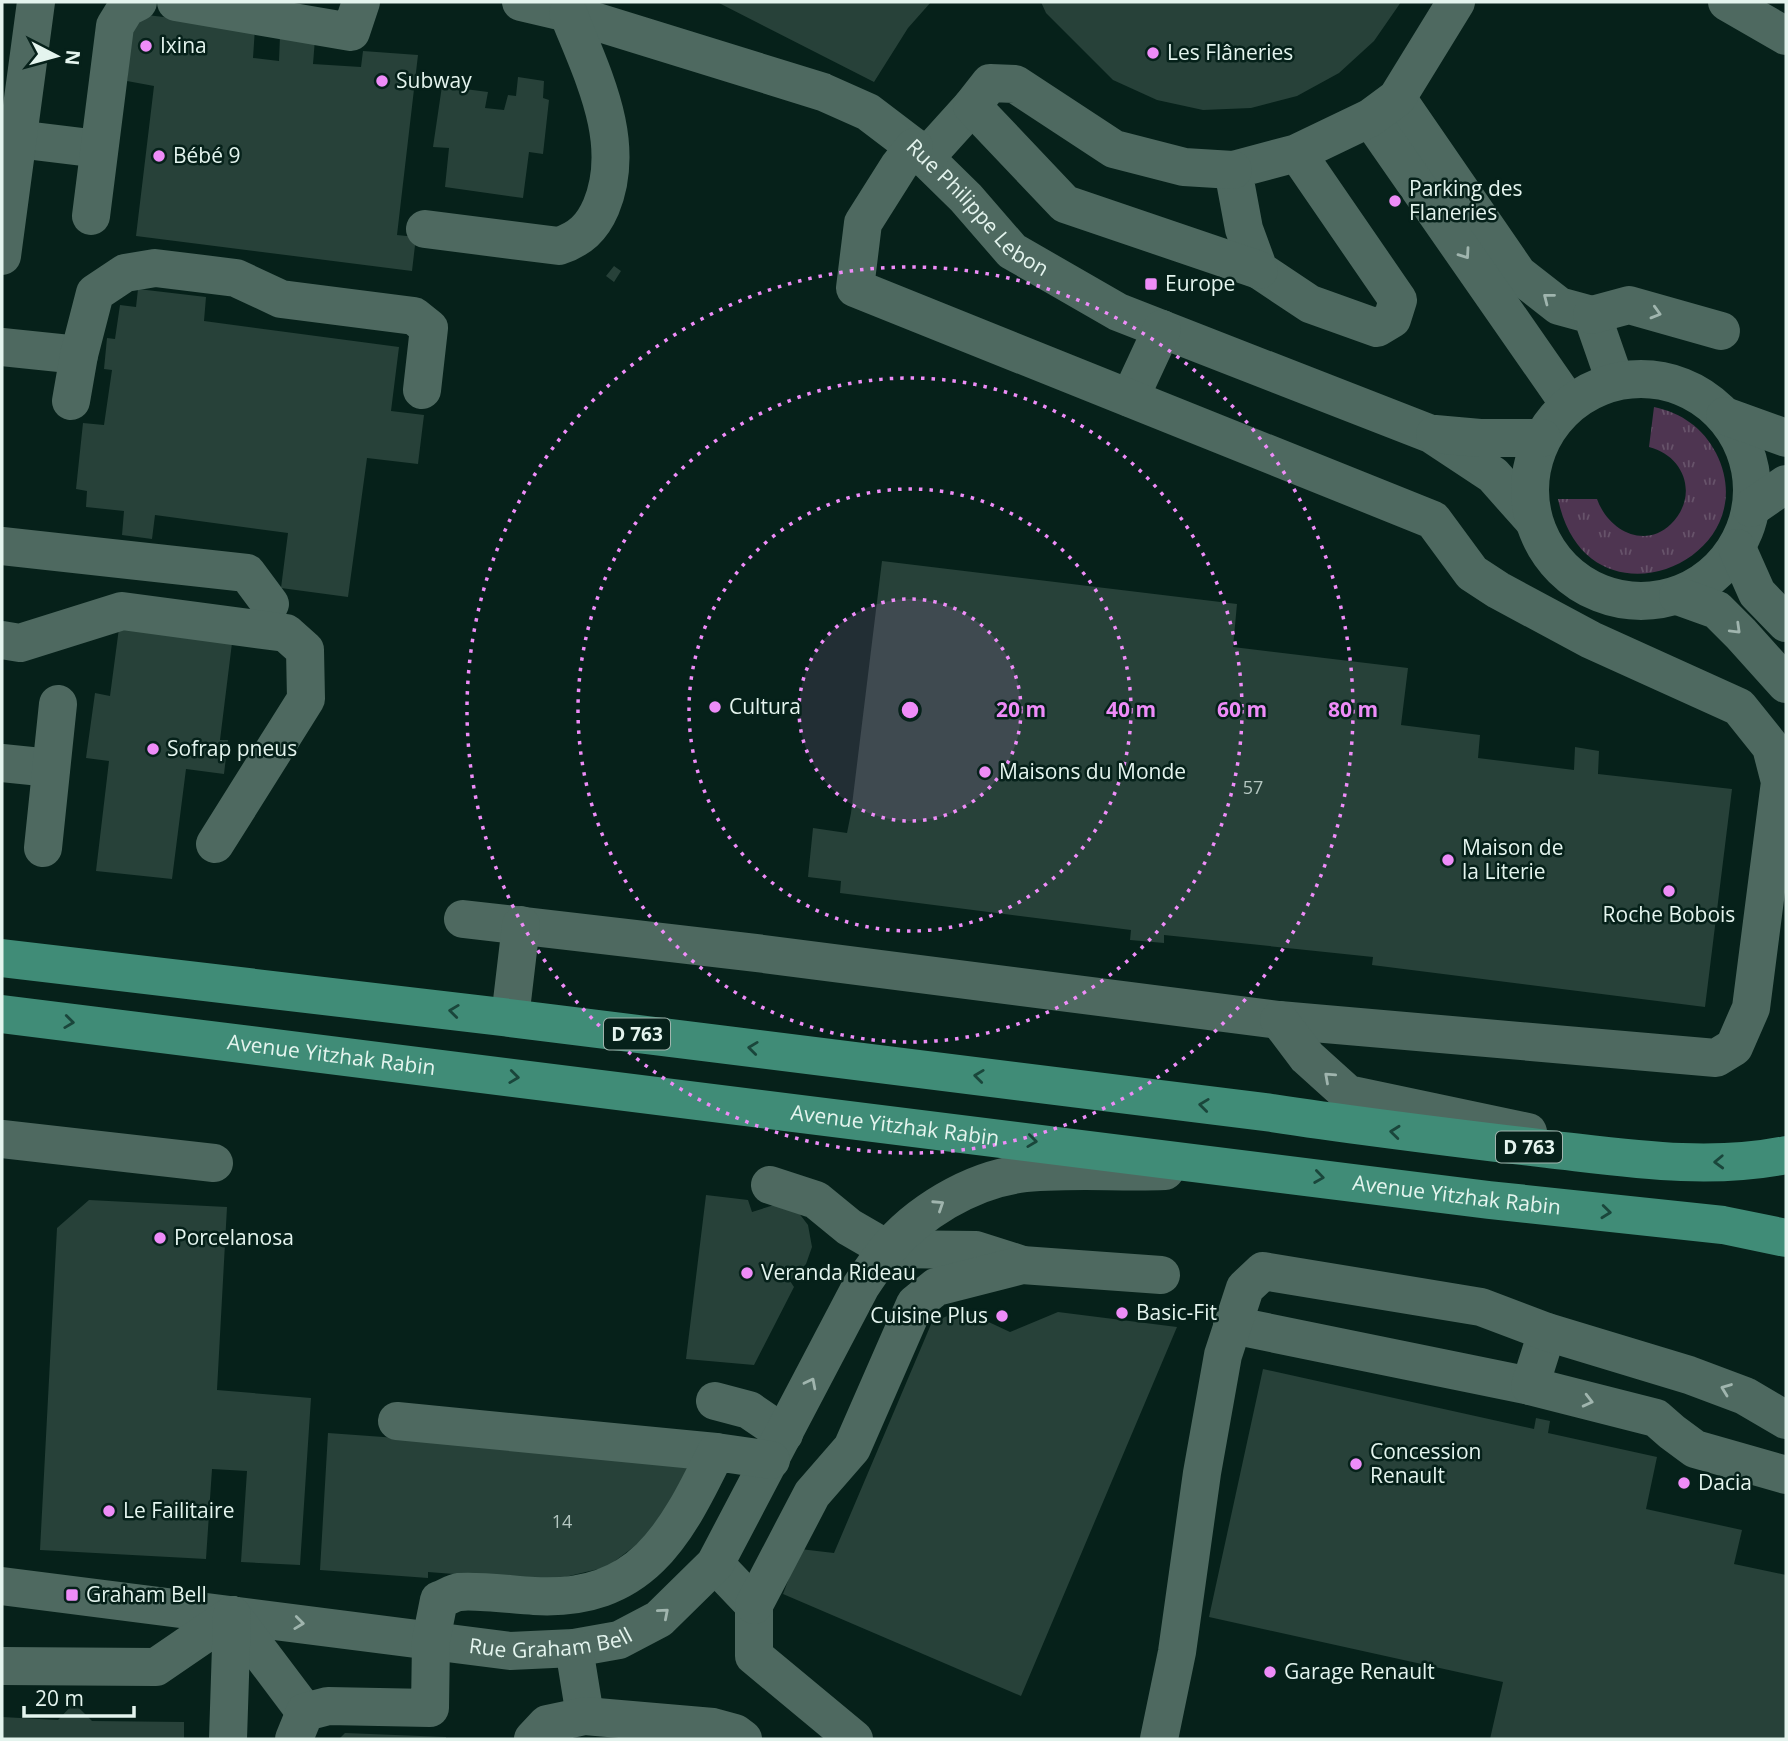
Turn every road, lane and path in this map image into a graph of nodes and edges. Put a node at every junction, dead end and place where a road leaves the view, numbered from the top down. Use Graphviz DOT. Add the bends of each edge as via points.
graph roads {
  1 [pos="36,2"];
  2 [pos="138,2"];
  3 [pos="176,2"];
  4 [pos="361,2"];
  5 [pos="521,2"];
  6 [pos="1456,2"];
  7 [pos="1727,2"];
  8 [pos="568,13"];
  9 [pos="1786,36"];
  10 [pos="15,54"];
  11 [pos="972,106"];
  12 [pos="1384,108"];
  13 [pos="17,139"];
  14 [pos="99,149"];
  15 [pos="919,152"];
  16 [pos="1297,153"];
  17 [pos="1233,170"];
  18 [pos="91,216"];
  19 [pos="425,229"];
  20 [pos="2,256"];
  21 [pos="1259,270"];
  22 [pos="1592,316"];
  23 [pos="1162,329"];
  24 [pos="1721,331"];
  25 [pos="2,347"];
  26 [pos="79,355"];
  27 [pos="1615,381"];
  28 [pos="422,390"];
  29 [pos="1130,398"];
  30 [pos="72,401"];
  31 [pos="1569,404"];
  32 [pos="1725,416"];
  33 [pos="1431,434"];
  34 [pos="1542,438"];
  35 [pos="1786,438"];
  36 [pos="1786,484"];
  37 [pos="1751,508"];
  38 [pos="1533,520"];
  39 [pos="2,546"];
  40 [pos="1737,548"];
  41 [pos="1678,596"];
  42 [pos="1611,598"];
  43 [pos="270,604"];
  44 [pos="1786,623"];
  45 [pos="2,640"];
  46 [pos="1591,640"];
  47 [pos="1786,684"];
  48 [pos="58,704"];
  49 [pos="2,763"];
  50 [pos="51,768"];
  51 [pos="215,844"];
  52 [pos="43,848"];
  53 [pos="463,919"];
  54 [pos="521,925"];
  55 [pos="2,939"];
  56 [pos="2,958"];
  57 [pos="42,963"];
  58 [pos="2,1014"];
  59 [pos="510,1018"];
  60 [pos="1279,1020"];
  61 [pos="2,1139"];
  62 [pos="1786,1155"];
  63 [pos="214,1163"];
  64 [pos="1678,1164"];
  65 [pos="1251,1168"];
  66 [pos="770,1185"];
  67 [pos="1786,1238"];
  68 [pos="887,1249"];
  69 [pos="1022,1265"];
  70 [pos="1161,1275"];
  71 [pos="1232,1325"];
  72 [pos="1547,1332"];
  73 [pos="1689,1375"];
  74 [pos="1530,1387"];
  75 [pos="716,1401"];
  76 [pos="1786,1420"];
  77 [pos="397,1421"];
  78 [pos="1672,1432"];
  79 [pos="716,1452"];
  80 [pos="774,1454"];
  81 [pos="1786,1475"];
  82 [pos="812,1494"];
  83 [pos="715,1564"];
  84 [pos="2,1586"];
  85 [pos="754,1605"];
  86 [pos="232,1615"];
  87 [pos="430,1640"];
  88 [pos="574,1648"];
  89 [pos="2,1666"];
  90 [pos="585,1716"];
  91 [pos="300,1726"];
  92 [pos="228,1739"];
  93 [pos="533,1739"];
  94 [pos="743,1739"];
  95 [pos="854,1739"];
  96 [pos="1159,1739"];
  1 -- 10 [label="street"];
  2 -- 14 [label="street" via="126,8 115,26"];
  3 -- 4 [label="street" via="351,32"];
  5 -- 8 [label="street, Rue Philippe Lebon"];
  6 -- 12 [label="street"];
  7 -- 9 [label="street"];
  8 -- 15 [label="street, Rue Philippe Lebon" via="823,92 868,112"];
  8 -- 19 [label="street" via="602,99 612,149 608,191 597,217 578,239 559,246"];
  10 -- 13 [label="street"];
  11 -- 15 [label="street"];
  11 -- 17 [label="street" via="989,83 1015,84 1114,149 1184,167"];
  11 -- 21 [label="street" via="1065,204"];
  12 -- 16 [label="street"];
  22 -- 12 [label="street, one-way" via="1559,306 1518,274"];
  12 -- 31 [label="street, one-way"];
  13 -- 14 [label="street"];
  13 -- 20 [label="street"];
  14 -- 18 [label="street"];
  15 -- 23 [label="street, Rue Philippe Lebon" via="1012,251 1118,312"];
  15 -- 29 [label="street" via="898,166 863,223 855,288"];
  16 -- 17 [label="street"];
  16 -- 21 [label="street" via="1398,300 1392,319 1377,328 1310,304"];
  17 -- 21 [label="street" via="1244,229"];
  22 -- 24 [label="street, one-way" via="1629,305"];
  22 -- 27 [label="street"];
  23 -- 29 [label="street"];
  23 -- 33 [label="street, Rue Philippe Lebon"];
  25 -- 26 [label="street"];
  26 -- 28 [label="street" via="95,293 125,273 155,268 236,278 281,299 414,316 429,328"];
  26 -- 30 [label="street"];
  27 -- 31 [label="street"];
  27 -- 32 [label="street" via="1663,380 1686,387"];
  29 -- 46 [label="street" via="1433,520 1472,573"];
  31 -- 34 [label="street"];
  32 -- 35 [label="street"];
  32 -- 37 [label="street" via="1743,444 1752,475"];
  33 -- 34 [label="street, Rue Philippe Lebon"];
  33 -- 38 [label="street, Rue Philippe Lebon" via="1493,475"];
  34 -- 38 [label="street" via="1532,464"];
  36 -- 37 [label="street"];
  37 -- 40 [label="street"];
  38 -- 42 [label="street" via="1544,547 1562,570"];
  39 -- 43 [label="street" via="247,573"];
  40 -- 41 [label="street" via="1721,569"];
  40 -- 44 [label="street" via="1757,593"];
  41 -- 42 [label="street" via="1645,602"];
  41 -- 47 [label="street, one-way" via="1717,610"];
  42 -- 46 [label="street"];
  45 -- 51 [label="street" via="20,643 122,611 286,633 305,650 306,699"];
  46 -- 60 [label="street" via="1739,707 1771,747 1780,782 1751,1008 1734,1047 1716,1058"];
  48 -- 50 [label="street"];
  49 -- 50 [label="street"];
  50 -- 52 [label="street"];
  53 -- 54 [label="street"];
  54 -- 59 [label="street"];
  54 -- 60 [label="street"];
  55 -- 57 [label="street"];
  56 -- 57 [label="main road, D 763"];
  59 -- 57 [label="main road, D 763, one-way"];
  58 -- 65 [label="main road, Avenue Yitzhak Rabin, one-way"];
  64 -- 59 [label="main road, D 763, one-way"];
  64 -- 60 [label="street, one-way" via="1348,1094 1307,1057"];
  61 -- 63 [label="street"];
  62 -- 64 [label="main road, D 763, one-way"];
  65 -- 67 [label="main road, Avenue Yitzhak Rabin, one-way" via="1723,1225"];
  68 -- 65 [label="street, Rue Graham Bell, one-way" via="921,1217 953,1197 1018,1174"];
  66 -- 68 [label="street" via="816,1199 849,1227"];
  68 -- 69 [label="street" via="976,1250"];
  80 -- 68 [label="street, Rue Graham Bell, one-way" via="861,1286"];
  69 -- 70 [label="street"];
  69 -- 82 [label="street" via="936,1287 915,1304 852,1448"];
  71 -- 72 [label="street" via="1245,1287 1263,1271 1481,1307"];
  71 -- 74 [label="street"];
  71 -- 96 [label="street" via="1202,1473 1177,1651"];
  72 -- 73 [label="street"];
  72 -- 74 [label="street"];
  76 -- 73 [label="street, one-way" via="1745,1396"];
  73 -- 78 [label="street"];
  74 -- 78 [label="street, one-way" via="1656,1418"];
  75 -- 80 [label="street" via="749,1410"];
  77 -- 79 [label="street"];
  78 -- 81 [label="street" via="1695,1448"];
  79 -- 80 [label="street"];
  79 -- 87 [label="street" via="687,1511 658,1551 628,1577 590,1592 550,1597 458,1592 439,1600"];
  80 -- 82 [label="street"];
  80 -- 83 [label="street, Rue Graham Bell"];
  82 -- 85 [label="street"];
  83 -- 85 [label="street"];
  88 -- 83 [label="street, Rue Graham Bell, one-way" via="619,1640 659,1619"];
  84 -- 86 [label="street, Rue Graham Bell"];
  85 -- 95 [label="street" via="754,1656"];
  86 -- 87 [label="street, Rue Graham Bell, one-way"];
  86 -- 89 [label="street" via="156,1667"];
  86 -- 91 [label="street"];
  86 -- 92 [label="street"];
  87 -- 88 [label="street, Rue Graham Bell" via="510,1651"];
  87 -- 91 [label="street" via="430,1708 328,1706"];
  88 -- 90 [label="street"];
  90 -- 93 [label="street" via="547,1724"];
  90 -- 94 [label="street" via="713,1727"];
}
